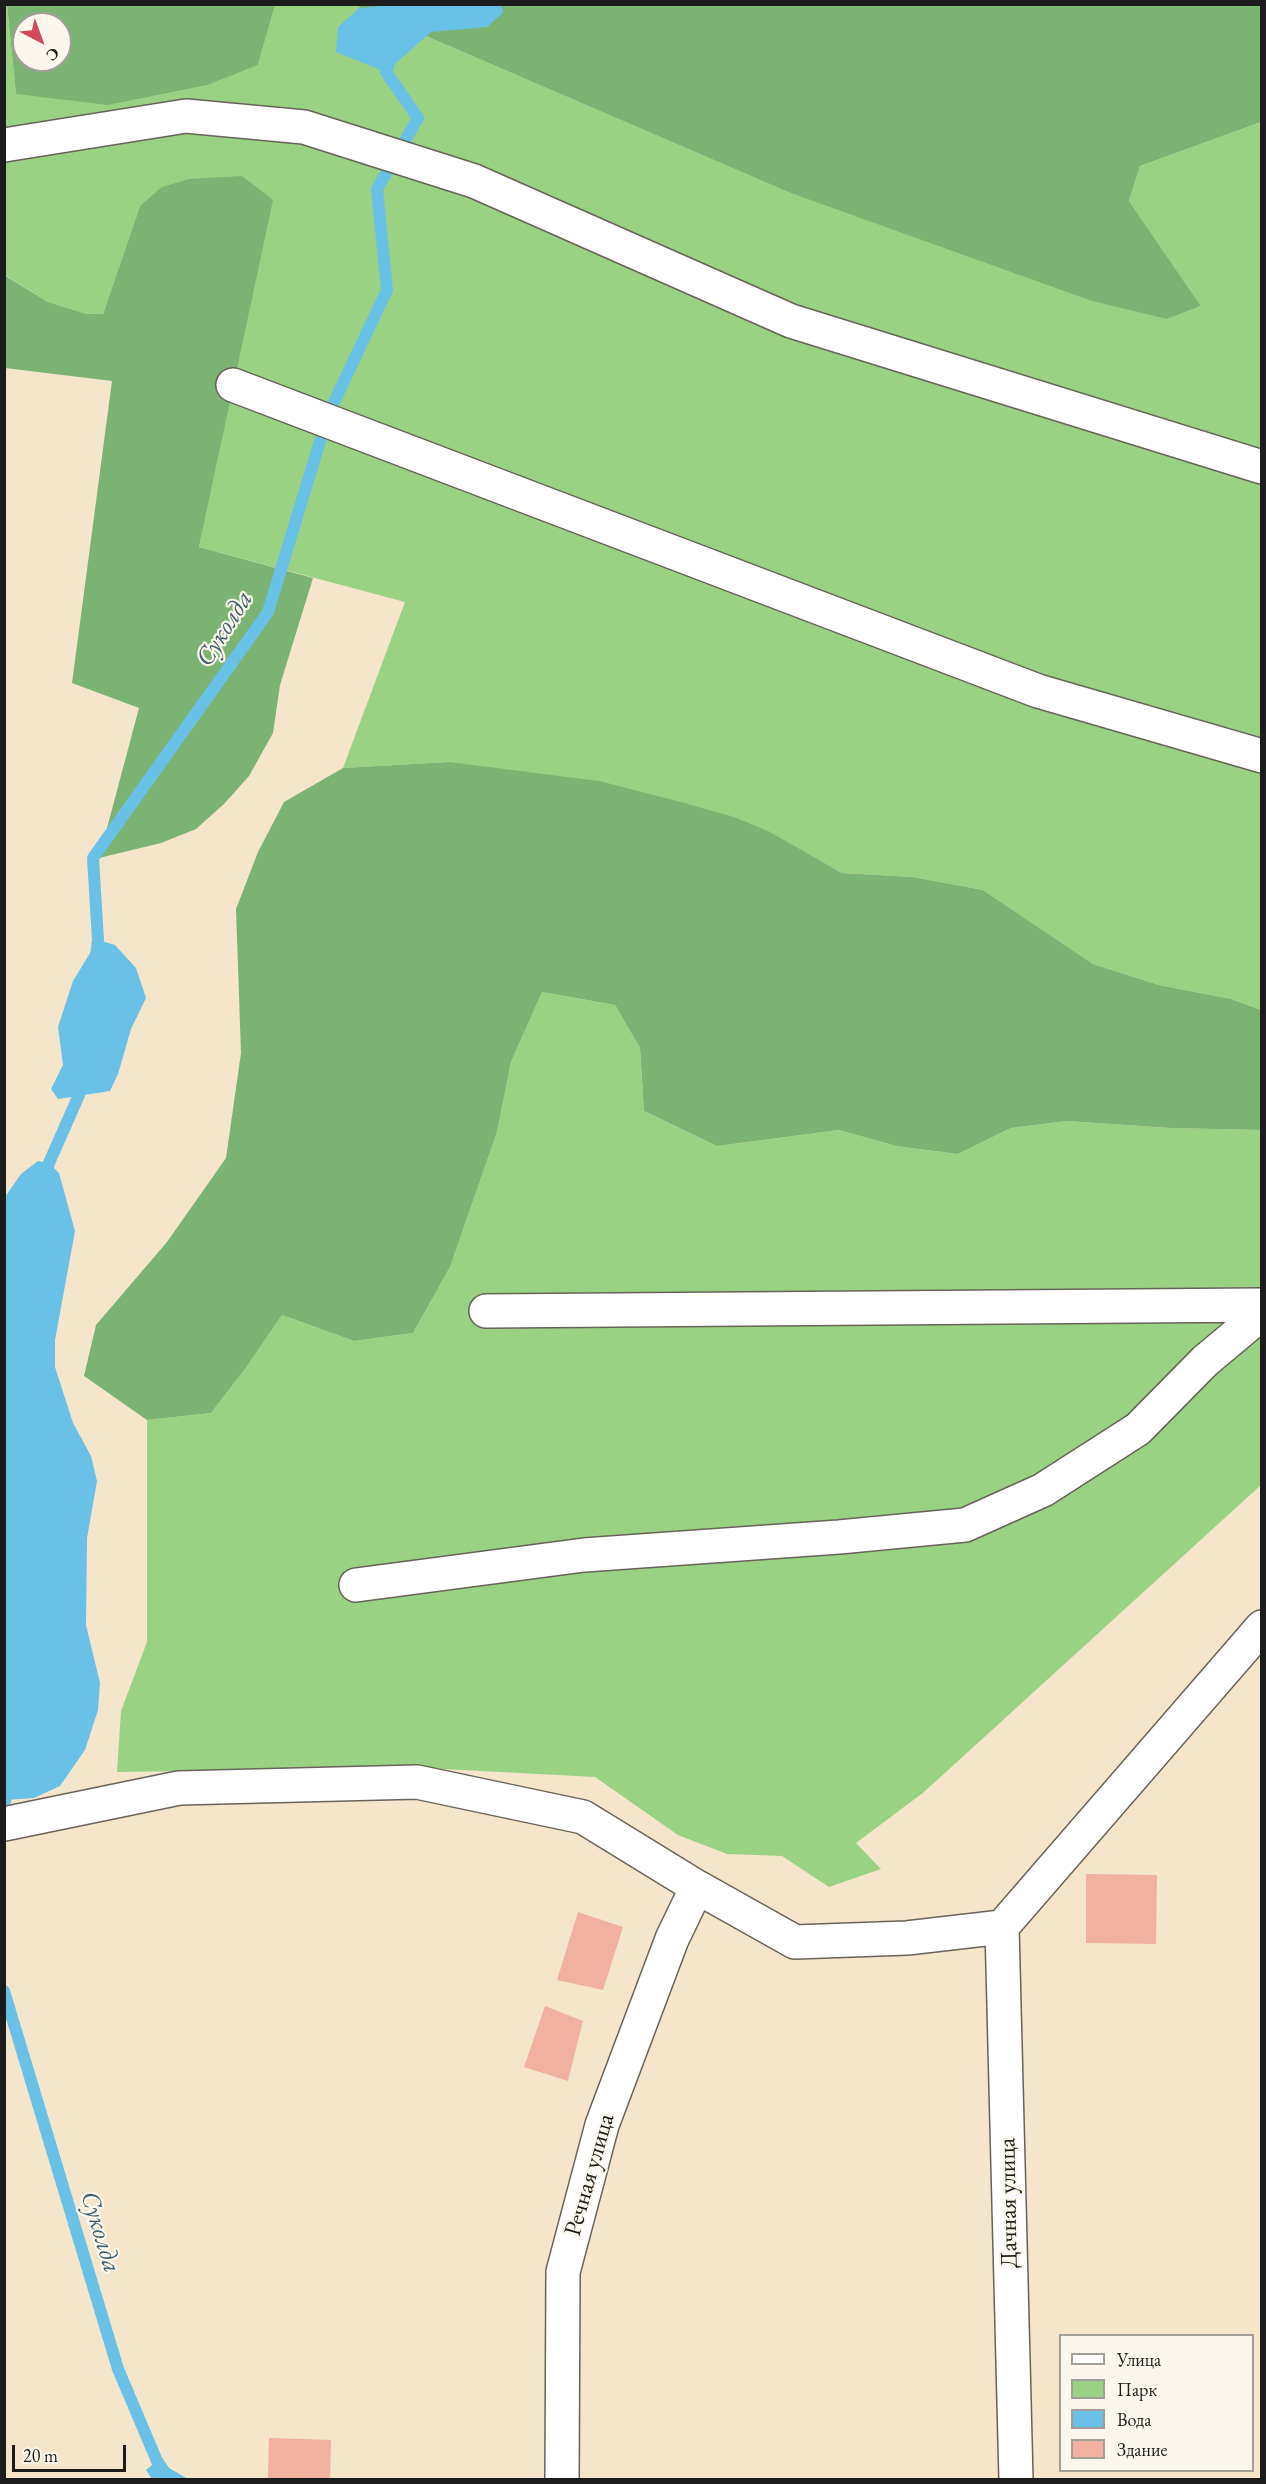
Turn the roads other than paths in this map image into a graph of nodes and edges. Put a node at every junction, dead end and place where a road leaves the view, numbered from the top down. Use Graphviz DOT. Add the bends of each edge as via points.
graph roads {
  1 [pos="4,145"];
  2 [pos="232,385"];
  3 [pos="1262,467"];
  4 [pos="1262,756"];
  5 [pos="1262,1305"];
  6 [pos="486,1311"];
  7 [pos="1262,1318"];
  8 [pos="356,1585"];
  9 [pos="1262,1627"];
  10 [pos="4,1824"];
  11 [pos="697,1887"];
  12 [pos="1002,1927"];
  13 [pos="562,2480"];
  14 [pos="1016,2480"];
  1 -- 3 [label="street" via="186,117 304,127 474,181 791,321"];
  2 -- 4 [label="street" via="1038,691"];
  5 -- 6 [label="street"];
  7 -- 8 [label="street" via="1254,1320 1205,1361 1138,1429 1043,1490 965,1525 839,1538 584,1555"];
  9 -- 12 [label="street"];
  10 -- 11 [label="street" via="178,1788 417,1782 583,1817"];
  11 -- 12 [label="street" via="795,1942 906,1938"];
  11 -- 13 [label="street, Речная улица" via="663,1961 602,2125 563,2272"];
  12 -- 14 [label="street, Дачная улица"];
}
